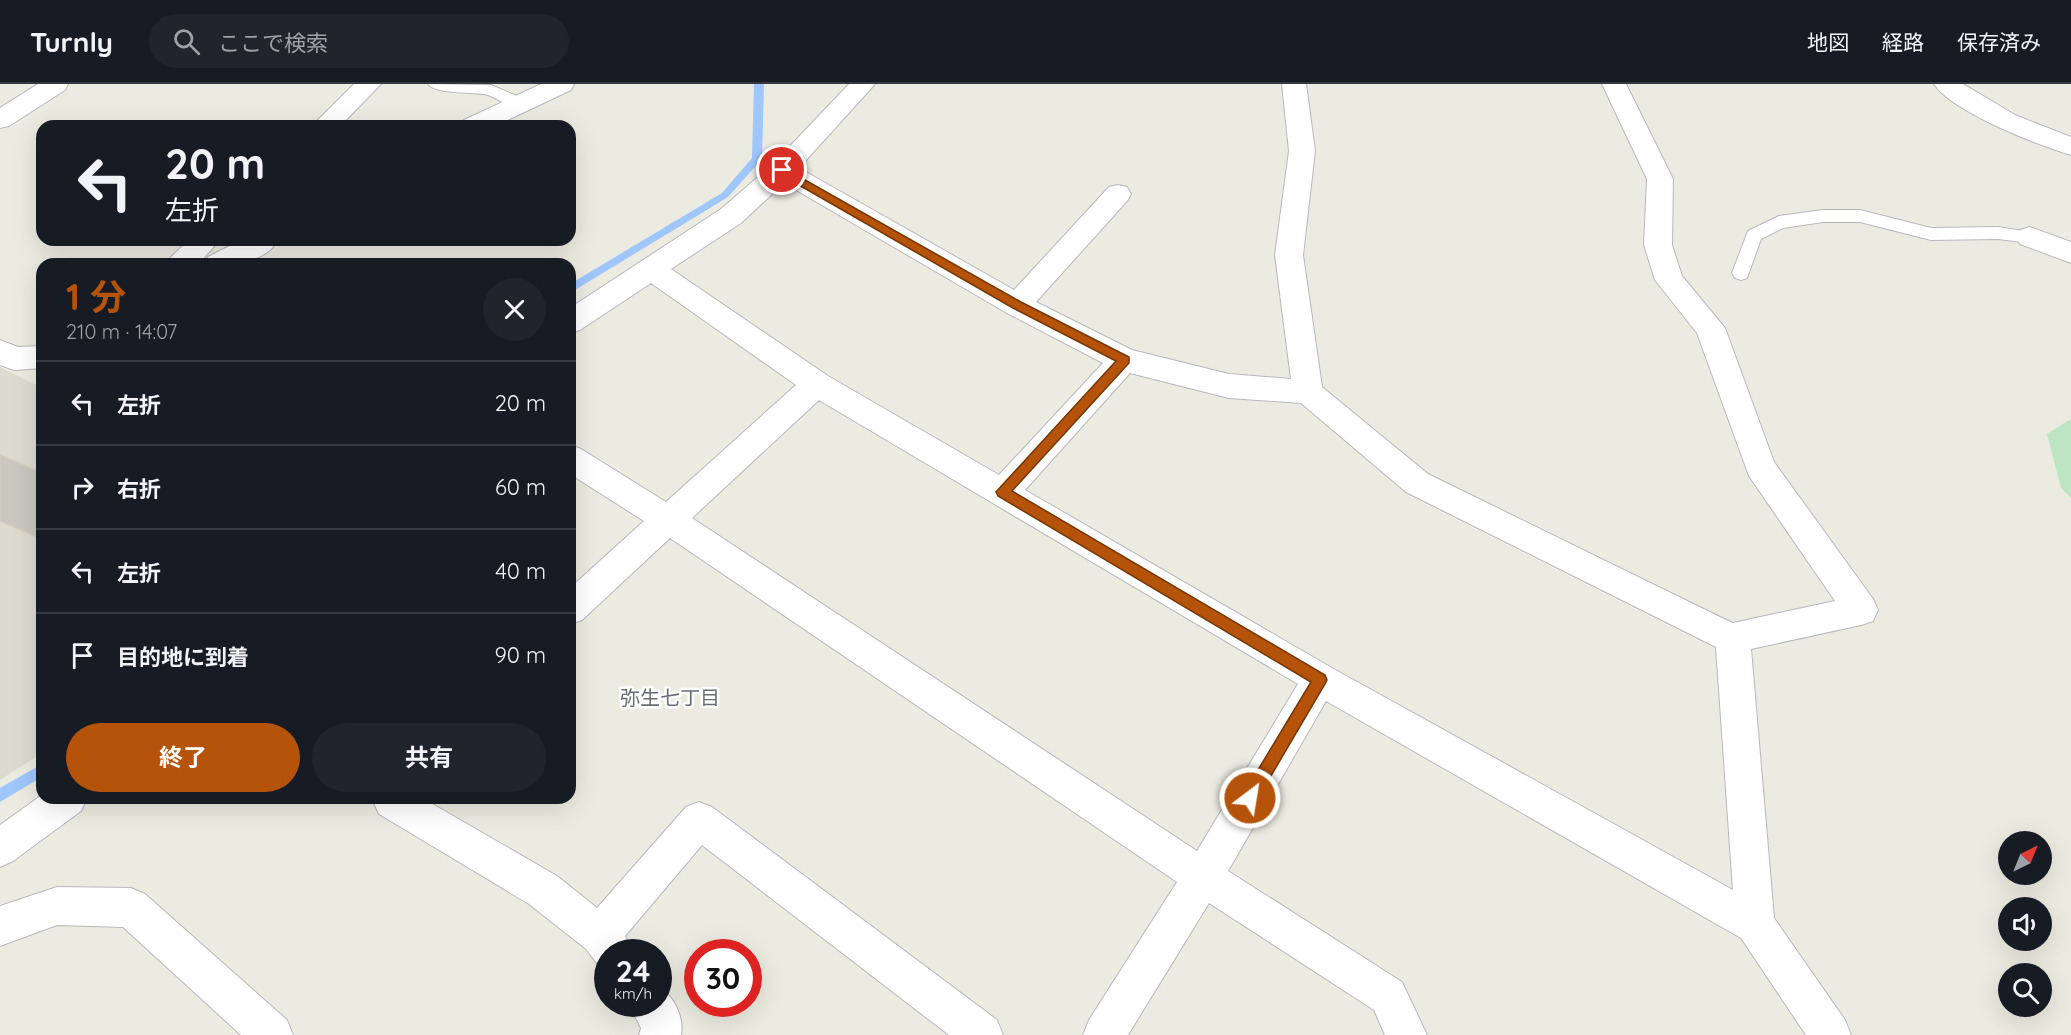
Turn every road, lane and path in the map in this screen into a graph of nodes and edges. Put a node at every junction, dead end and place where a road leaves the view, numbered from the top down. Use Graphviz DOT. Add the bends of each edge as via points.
graph roads {
  1 [pos="56,84"];
  2 [pos="369,84"];
  3 [pos="436,84"];
  4 [pos="562,84"];
  5 [pos="863,84"];
  6 [pos="1294,84"];
  7 [pos="1614,84"];
  8 [pos="1946,84"];
  9 [pos="518,103"];
  10 [pos="0,120"];
  11 [pos="331,120"];
  12 [pos="485,120"];
  13 [pos="2071,146"];
  14 [pos="782,170"];
  15 [pos="1119,194"];
  16 [pos="2030,237"];
  17 [pos="200,246"];
  18 [pos="252,246"];
  19 [pos="2071,253"];
  20 [pos="187,258"];
  21 [pos="230,258"];
  22 [pos="651,269"];
  23 [pos="1741,273"];
  24 [pos="1017,305"];
  25 [pos="576,318"];
  26 [pos="0,351"];
  27 [pos="36,358"];
  28 [pos="1124,360"];
  29 [pos="817,384"];
  30 [pos="1308,392"];
  31 [pos="576,462"];
  32 [pos="1003,492"];
  33 [pos="667,519"];
  34 [pos="576,603"];
  35 [pos="1732,638"];
  36 [pos="1320,680"];
  37 [pos="60,804"];
  38 [pos="397,804"];
  39 [pos="0,848"];
  40 [pos="1203,877"];
  41 [pos="1755,924"];
  42 [pos="0,926"];
  43 [pos="601,939"];
  44 [pos="611,939"];
  45 [pos="659,1017"];
  46 [pos="272,1035"];
  47 [pos="660,1035"];
  48 [pos="982,1035"];
  49 [pos="1104,1035"];
  50 [pos="1406,1035"];
  51 [pos="1830,1035"];
  1 -- 10 [label="street"];
  2 -- 11 [label="street"];
  3 -- 9 [label="lane" via="491,90"];
  4 -- 9 [label="street"];
  5 -- 14 [label="street"];
  6 -- 30 [label="street" via="1302,151 1289,255"];
  7 -- 35 [label="street" via="1660,179 1658,245 1669,280 1710,327 1760,467 1860,610"];
  8 -- 13 [label="street" via="1971,102 2039,137"];
  9 -- 12 [label="street"];
  14 -- 22 [label="street" via="731,216"];
  14 -- 24 [label="street"];
  15 -- 24 [label="street"];
  16 -- 19 [label="street"];
  16 -- 23 [label="lane" via="1998,233 1931,234 1860,216 1824,216 1779,222 1754,235"];
  17 -- 20 [label="street"];
  18 -- 21 [label="street"];
  22 -- 25 [label="street"];
  22 -- 29 [label="street"];
  24 -- 28 [label="street"];
  26 -- 27 [label="street" via="14,360"];
  28 -- 30 [label="street" via="1228,386"];
  28 -- 32 [label="street"];
  29 -- 32 [label="street"];
  29 -- 33 [label="street"];
  30 -- 35 [label="street" via="1417,483"];
  31 -- 33 [label="street"];
  32 -- 36 [label="street"];
  33 -- 34 [label="street"];
  33 -- 40 [label="street"];
  35 -- 41 [label="street"];
  36 -- 40 [label="street"];
  36 -- 41 [label="street"];
  37 -- 39 [label="street"];
  38 -- 43 [label="street" via="543,890"];
  40 -- 49 [label="street"];
  40 -- 50 [label="street" via="1388,996"];
  41 -- 51 [label="street"];
  42 -- 46 [label="street" via="57,906 132,908"];
  44 -- 48 [label="street" via="699,820"];
  45 -- 47 [label="street" via="663,1023"];
}
